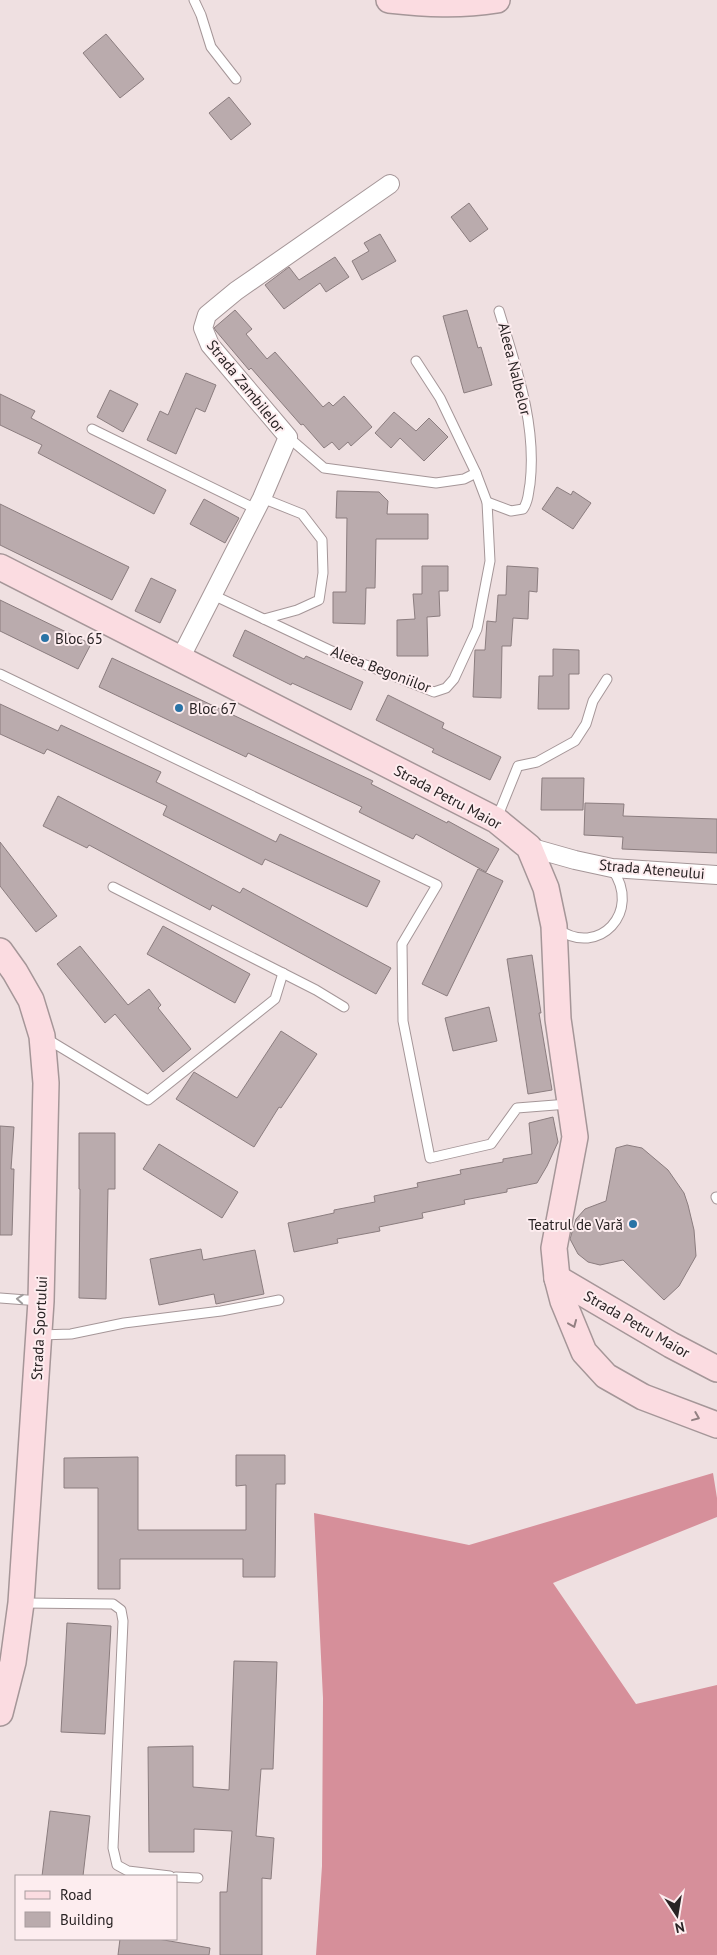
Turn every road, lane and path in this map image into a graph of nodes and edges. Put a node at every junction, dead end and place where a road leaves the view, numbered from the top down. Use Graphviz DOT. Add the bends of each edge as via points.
graph roads {
  1 [pos="194,0"];
  2 [pos="389,0"];
  3 [pos="497,0"];
  4 [pos="236,79"];
  5 [pos="390,184"];
  6 [pos="499,311"];
  7 [pos="416,361"];
  8 [pos="92,429"];
  9 [pos="288,437"];
  10 [pos="476,473"];
  11 [pos="487,502"];
  12 [pos="259,504"];
  13 [pos="0,567"];
  14 [pos="212,595"];
  15 [pos="264,619"];
  16 [pos="180,659"];
  17 [pos="0,674"];
  18 [pos="607,679"];
  19 [pos="496,820"];
  20 [pos="529,847"];
  21 [pos="612,868"];
  22 [pos="717,875"];
  23 [pos="114,887"];
  24 [pos="554,926"];
  25 [pos="0,951"];
  26 [pos="283,973"];
  27 [pos="344,1007"];
  28 [pos="42,1036"];
  29 [pos="571,1104"];
  30 [pos="557,1278"];
  31 [pos="0,1298"];
  32 [pos="280,1300"];
  33 [pos="41,1301"];
  34 [pos="39,1334"];
  35 [pos="717,1369"];
  36 [pos="717,1425"];
  37 [pos="10,1604"];
  38 [pos="0,1713"];
  39 [pos="160,1875"];
  40 [pos="178,1877"];
  41 [pos="198,1878"];
  1 -- 4 [label="lane" via="211,47"];
  2 -- 3 [label="street" via="467,5"];
  5 -- 9 [label="street, Strada Zambilelor" via="236,291 207,315 203,328 210,345"];
  6 -- 11 [label="lane, Aleea Nalbelor" via="525,396 531,469 527,502 523,509 511,511"];
  7 -- 10 [label="lane, Aleea Begoniilor" via="440,398"];
  8 -- 12 [label="lane"];
  9 -- 10 [label="lane" via="324,468 436,483 464,479"];
  9 -- 12 [label="street, Strada Zambilelor"];
  10 -- 11 [label="lane, Aleea Begoniilor"];
  11 -- 15 [label="lane, Aleea Begoniilor" via="490,561 477,629 454,679 446,688 434,692 419,687"];
  12 -- 14 [label="street, Strada Zambilelor"];
  12 -- 15 [label="lane" via="302,514 322,540 323,574 319,600"];
  13 -- 16 [label="street, Strada Petru Maior"];
  14 -- 15 [label="lane, Aleea Begoniilor"];
  14 -- 16 [label="street, Strada Zambilelor"];
  16 -- 19 [label="street, Strada Petru Maior"];
  17 -- 29 [label="lane" via="437,884 402,944 403,1021 430,1158 491,1144 517,1108"];
  18 -- 19 [label="lane" via="575,741 537,762 518,766"];
  19 -- 20 [label="street, Strada Petru Maior"];
  20 -- 21 [label="street, Strada Ateneului"];
  20 -- 24 [label="street, Strada Petru Maior" via="546,888"];
  21 -- 22 [label="street, Strada Ateneului"];
  21 -- 24 [label="lane" via="623,891 621,910 612,926 589,938 570,936"];
  23 -- 26 [label="lane"];
  24 -- 29 [label="street, Strada Petru Maior" via="558,1019"];
  25 -- 28 [label="street, Strada Sportului" via="30,1000"];
  26 -- 27 [label="lane"];
  26 -- 28 [label="lane" via="275,998 148,1100"];
  28 -- 33 [label="street, Strada Sportului" via="46,1082"];
  29 -- 30 [label="street, Strada Petru Maior" via="575,1137 554,1248"];
  30 -- 35 [label="street, Strada Petru Maior"];
  30 -- 36 [label="street, Strada Petru Maior, one-way" via="584,1352 606,1376 643,1397"];
  33 -- 31 [label="lane, one-way"];
  32 -- 34 [label="lane" via="71,1334"];
  33 -- 34 [label="street, Strada Sportului"];
  34 -- 37 [label="street, Strada Sportului"];
  37 -- 38 [label="street, Strada Sportului" via="13,1662"];
  37 -- 39 [label="lane" via="113,1604 120,1610 123,1621 113,1848 117,1865 128,1872"];
  40 -- 41 [label="lane"];
}
